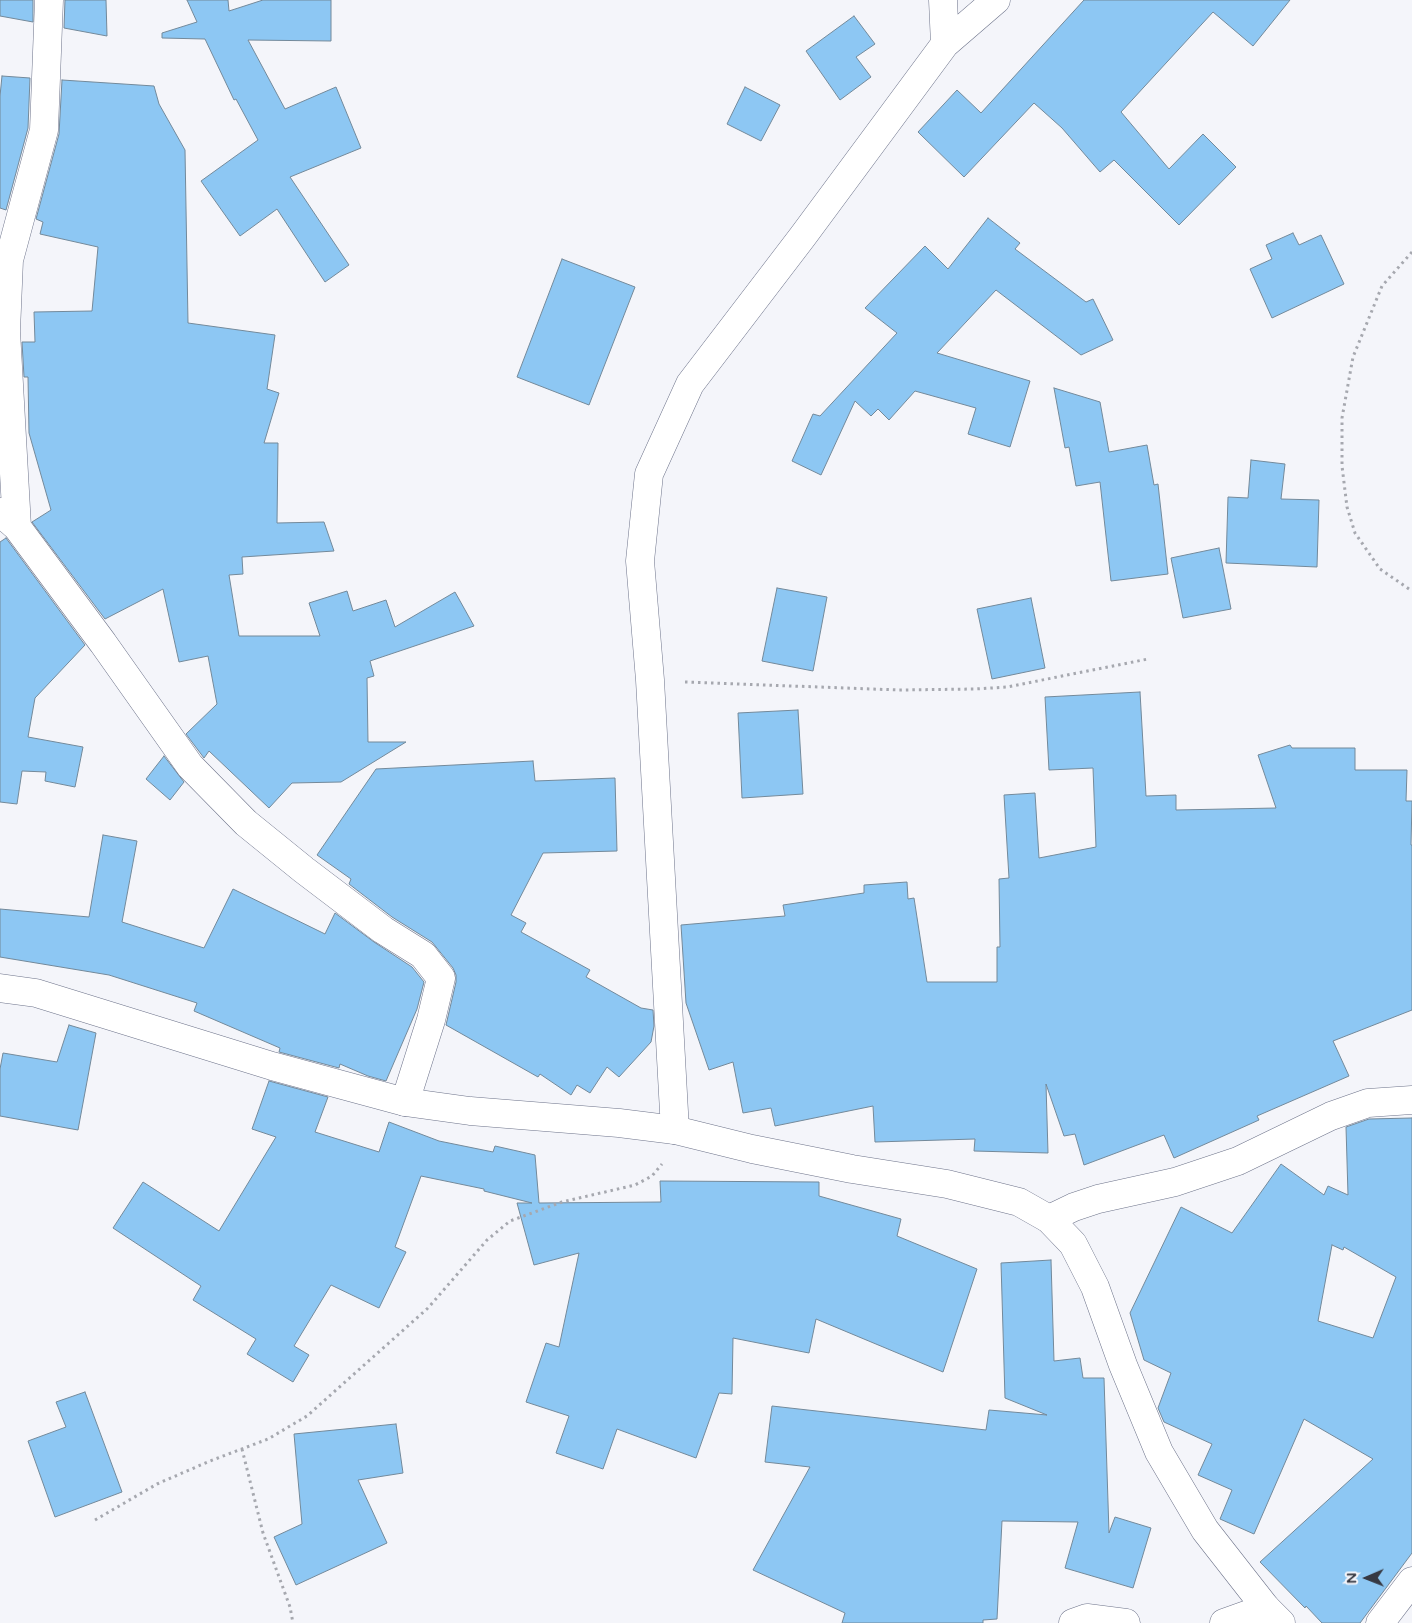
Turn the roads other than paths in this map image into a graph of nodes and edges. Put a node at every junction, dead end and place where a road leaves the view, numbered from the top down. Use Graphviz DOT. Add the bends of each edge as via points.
graph roads {
  1 [pos="50,0"];
  2 [pos="943,0"];
  3 [pos="996,0"];
  4 [pos="945,44"];
  5 [pos="8,519"];
  6 [pos="0,988"];
  7 [pos="1412,1100"];
  8 [pos="406,1102"];
  9 [pos="675,1130"];
  10 [pos="1049,1219"];
  11 [pos="1412,1581"];
  12 [pos="1273,1615"];
  13 [pos="1073,1623"];
  14 [pos="1126,1623"];
  15 [pos="1224,1623"];
  16 [pos="1380,1623"];
  1 -- 5 [label="street" via="44,130 9,260 6,332"];
  2 -- 4 [label="street"];
  3 -- 4 [label="street"];
  4 -- 9 [label="street" via="690,384 649,474 640,561 650,680"];
  5 -- 8 [label="street" via="103,643 190,766 246,823 383,930 423,955 441,978"];
  6 -- 8 [label="street" via="36,993 272,1066"];
  7 -- 10 [label="street" via="1368,1103 1331,1116 1238,1162 1175,1182 1098,1198"];
  8 -- 9 [label="street"];
  9 -- 10 [label="street" via="852,1169 947,1184 1019,1202"];
  10 -- 12 [label="street" via="1073,1244 1095,1287 1159,1452 1205,1530"];
  11 -- 16 [label="street"];
  12 -- 15 [label="street"];
  13 -- 14 [label="street" via="1087,1618"];
}
